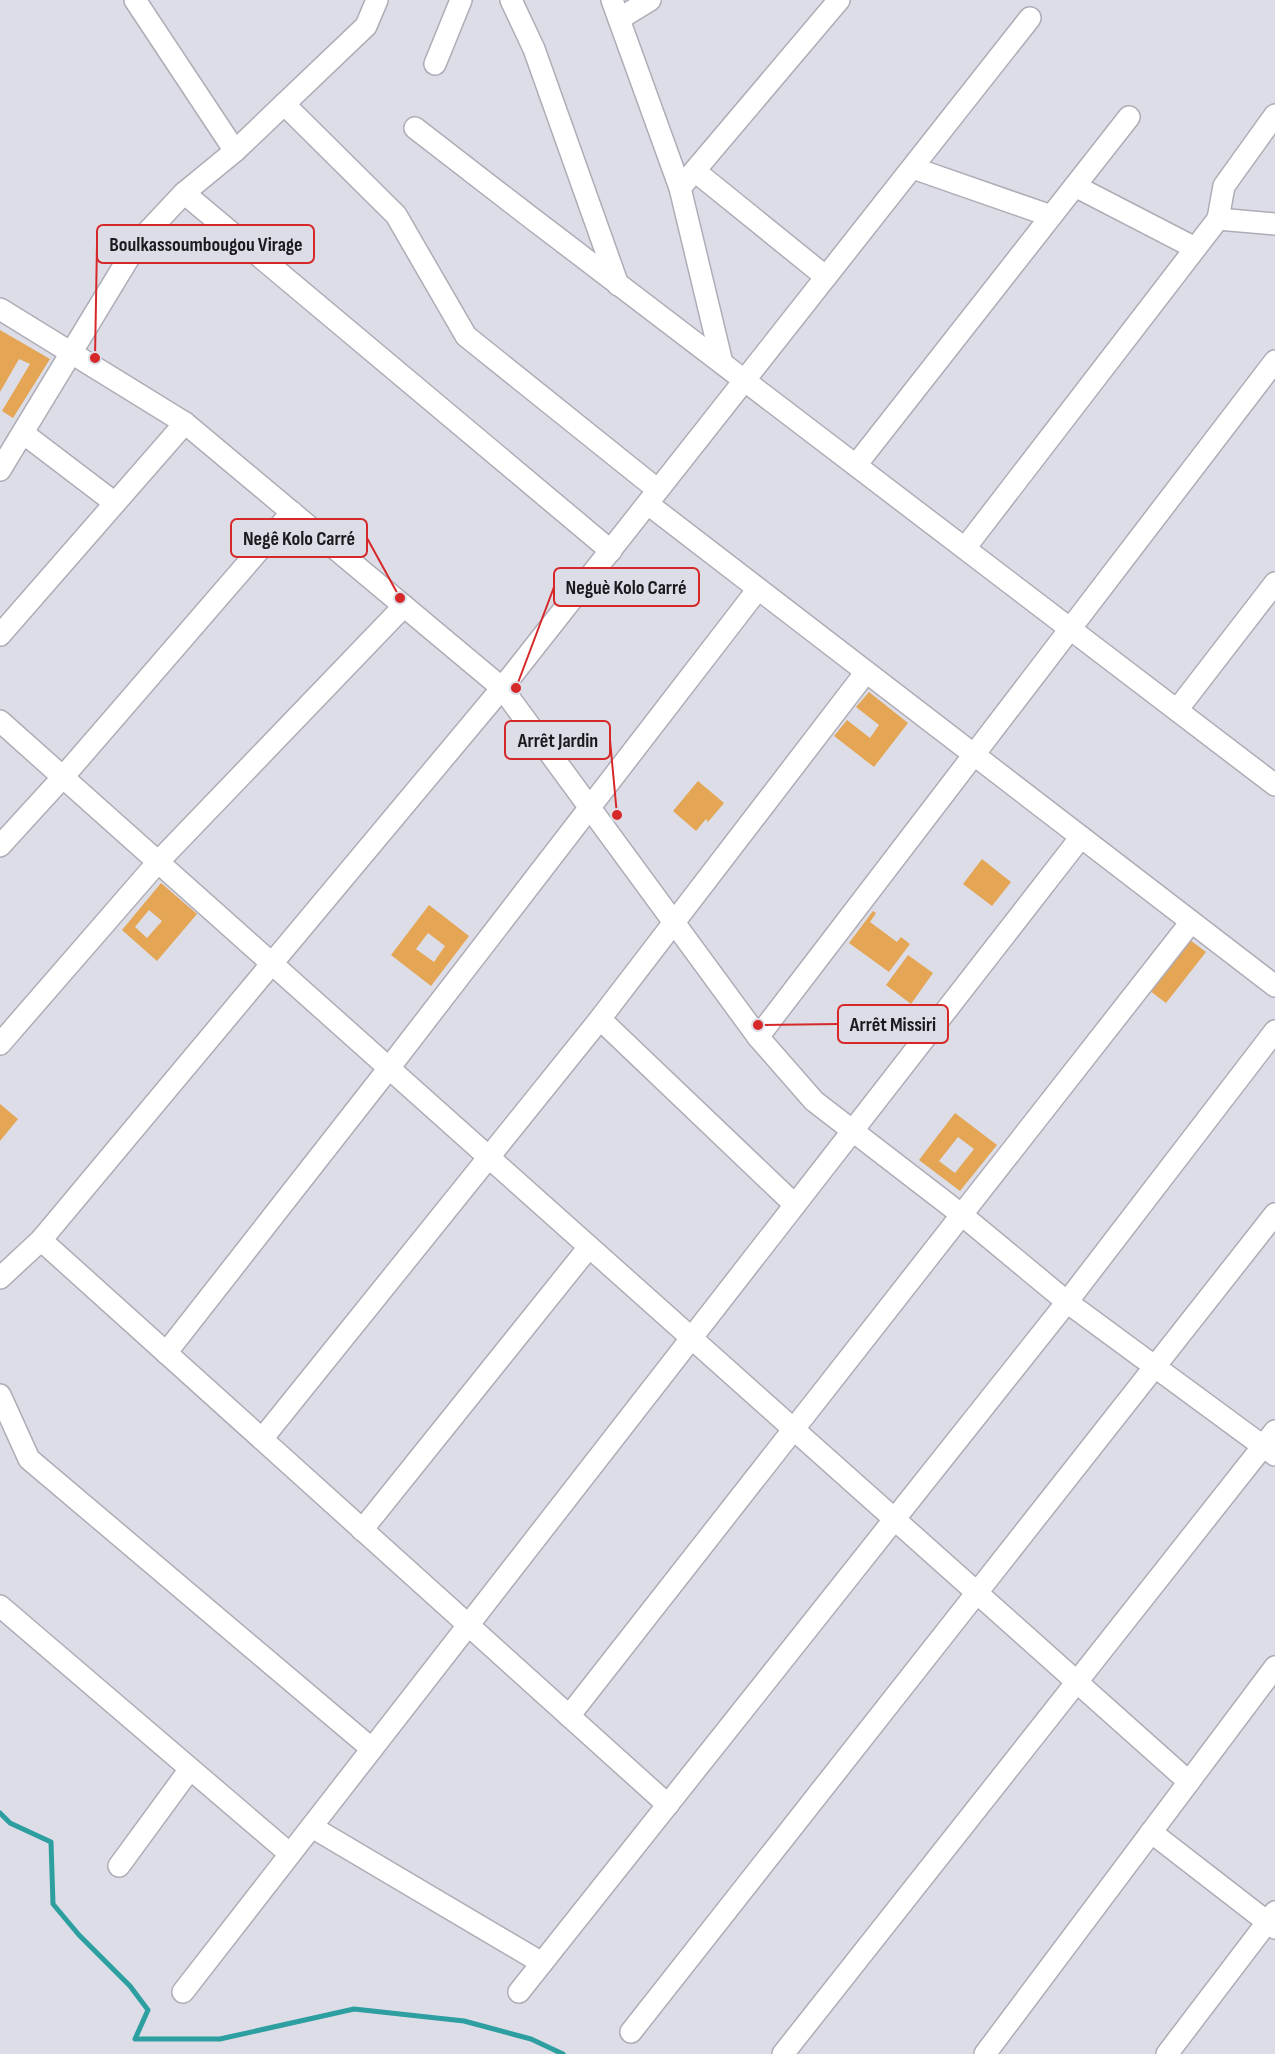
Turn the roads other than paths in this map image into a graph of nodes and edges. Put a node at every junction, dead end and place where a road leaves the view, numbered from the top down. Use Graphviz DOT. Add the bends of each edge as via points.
graph roads {
  1 [pos="135,0"];
  2 [pos="377,0"];
  3 [pos="461,0"];
  4 [pos="511,0"];
  5 [pos="650,0"];
  6 [pos="838,0"];
  7 [pos="616,10"];
  8 [pos="1030,18"];
  9 [pos="435,64"];
  10 [pos="284,104"];
  11 [pos="1275,115"];
  12 [pos="1130,117"];
  13 [pos="415,128"];
  14 [pos="235,151"];
  15 [pos="912,168"];
  16 [pos="695,171"];
  17 [pos="1075,186"];
  18 [pos="680,188"];
  19 [pos="184,193"];
  20 [pos="1051,216"];
  21 [pos="1218,219"];
  22 [pos="1275,224"];
  23 [pos="1195,248"];
  24 [pos="826,277"];
  25 [pos="618,285"];
  26 [pos="0,309"];
  27 [pos="72,352"];
  28 [pos="1275,361"];
  29 [pos="722,363"];
  30 [pos="745,380"];
  31 [pos="185,423"];
  32 [pos="23,433"];
  33 [pos="856,465"];
  34 [pos="0,471"];
  35 [pos="653,497"];
  36 [pos="115,503"];
  37 [pos="292,512"];
  38 [pos="965,548"];
  39 [pos="611,551"];
  40 [pos="1275,583"];
  41 [pos="758,589"];
  42 [pos="404,606"];
  43 [pos="1070,629"];
  44 [pos="0,634"];
  45 [pos="866,672"];
  46 [pos="502,688"];
  47 [pos="1177,710"];
  48 [pos="0,722"];
  49 [pos="974,755"];
  50 [pos="63,777"];
  51 [pos="1275,785"];
  52 [pos="590,808"];
  53 [pos="1081,837"];
  54 [pos="0,846"];
  55 [pos="158,862"];
  56 [pos="1191,922"];
  57 [pos="674,923"];
  58 [pos="272,964"];
  59 [pos="1275,986"];
  60 [pos="600,1019"];
  61 [pos="1275,1030"];
  62 [pos="758,1037"];
  63 [pos="0,1044"];
  64 [pos="389,1068"];
  65 [pos="854,1129"];
  66 [pos="488,1156"];
  67 [pos="795,1205"];
  68 [pos="1275,1214"];
  69 [pos="962,1215"];
  70 [pos="41,1240"];
  71 [pos="589,1247"];
  72 [pos="0,1278"];
  73 [pos="1067,1302"];
  74 [pos="691,1338"];
  75 [pos="166,1353"];
  76 [pos="1155,1367"];
  77 [pos="0,1395"];
  78 [pos="6,1427"];
  79 [pos="793,1429"];
  80 [pos="262,1439"];
  81 [pos="1271,1444"];
  82 [pos="894,1520"];
  83 [pos="362,1530"];
  84 [pos="976,1593"];
  85 [pos="0,1606"];
  86 [pos="468,1625"];
  87 [pos="1275,1667"];
  88 [pos="1076,1683"];
  89 [pos="569,1716"];
  90 [pos="372,1749"];
  91 [pos="189,1768"];
  92 [pos="1189,1782"];
  93 [pos="668,1805"];
  94 [pos="312,1827"];
  95 [pos="1151,1832"];
  96 [pos="290,1854"];
  97 [pos="118,1866"];
  98 [pos="1273,1921"];
  99 [pos="542,1963"];
  100 [pos="183,1992"];
  101 [pos="519,1992"];
  102 [pos="631,2032"];
  103 [pos="783,2054"];
  104 [pos="985,2054"];
  105 [pos="1167,2054"];
  1 -- 14 [label="street"];
  2 -- 10 [label="street" via="366,26"];
  3 -- 9 [label="street"];
  4 -- 25 [label="street" via="534,49"];
  5 -- 7 [label="street"];
  6 -- 16 [label="street"];
  7 -- 18 [label="street"];
  8 -- 15 [label="street"];
  10 -- 14 [label="street"];
  10 -- 35 [label="street" via="396,214 466,336"];
  11 -- 21 [label="street" via="1224,186"];
  12 -- 17 [label="street"];
  13 -- 25 [label="street"];
  14 -- 19 [label="street"];
  15 -- 20 [label="street"];
  15 -- 24 [label="street"];
  16 -- 18 [label="street"];
  16 -- 24 [label="street"];
  17 -- 20 [label="street"];
  17 -- 23 [label="street"];
  18 -- 29 [label="street"];
  19 -- 27 [label="street" via="139,241"];
  19 -- 39 [label="street"];
  20 -- 33 [label="street"];
  21 -- 22 [label="street"];
  21 -- 23 [label="street"];
  23 -- 38 [label="street"];
  24 -- 30 [label="street"];
  25 -- 29 [label="street"];
  26 -- 27 [label="street"];
  27 -- 31 [label="street"];
  27 -- 32 [label="street"];
  28 -- 43 [label="street"];
  29 -- 30 [label="street"];
  30 -- 33 [label="street"];
  30 -- 35 [label="street"];
  31 -- 36 [label="street"];
  31 -- 37 [label="street"];
  32 -- 34 [label="street"];
  32 -- 36 [label="street"];
  33 -- 38 [label="street"];
  35 -- 39 [label="street"];
  35 -- 41 [label="street"];
  36 -- 44 [label="street"];
  37 -- 42 [label="street"];
  37 -- 50 [label="street"];
  38 -- 43 [label="street"];
  39 -- 46 [label="street"];
  40 -- 47 [label="street"];
  41 -- 45 [label="street"];
  41 -- 52 [label="street"];
  42 -- 46 [label="street"];
  42 -- 55 [label="street"];
  43 -- 47 [label="street"];
  43 -- 49 [label="street"];
  45 -- 49 [label="street"];
  45 -- 57 [label="street"];
  46 -- 52 [label="street"];
  46 -- 58 [label="street"];
  47 -- 51 [label="street"];
  48 -- 50 [label="street"];
  49 -- 53 [label="street"];
  49 -- 62 [label="street"];
  50 -- 54 [label="street"];
  50 -- 55 [label="street"];
  52 -- 57 [label="street"];
  52 -- 64 [label="street"];
  53 -- 56 [label="street"];
  53 -- 65 [label="street"];
  55 -- 58 [label="street"];
  55 -- 63 [label="street"];
  56 -- 59 [label="street"];
  56 -- 69 [label="street"];
  57 -- 60 [label="street"];
  57 -- 62 [label="street"];
  58 -- 64 [label="street"];
  58 -- 70 [label="street"];
  60 -- 66 [label="street"];
  60 -- 67 [label="street"];
  61 -- 73 [label="street"];
  62 -- 65 [label="street" via="814,1101"];
  64 -- 66 [label="street"];
  64 -- 75 [label="street"];
  65 -- 67 [label="street"];
  65 -- 69 [label="street"];
  66 -- 71 [label="street"];
  66 -- 80 [label="street"];
  67 -- 74 [label="street"];
  68 -- 76 [label="street"];
  69 -- 73 [label="street"];
  69 -- 79 [label="street"];
  70 -- 72 [label="street"];
  70 -- 75 [label="street"];
  71 -- 74 [label="street"];
  71 -- 83 [label="street"];
  73 -- 76 [label="street"];
  73 -- 82 [label="street"];
  74 -- 79 [label="street"];
  74 -- 86 [label="street"];
  75 -- 80 [label="street"];
  76 -- 81 [label="street"];
  76 -- 84 [label="street"];
  77 -- 78 [label="street"];
  78 -- 90 [label="street" via="29,1459"];
  79 -- 82 [label="street"];
  79 -- 89 [label="street"];
  80 -- 83 [label="street"];
  81 -- 88 [label="street"];
  82 -- 84 [label="street"];
  82 -- 93 [label="street"];
  83 -- 86 [label="street"];
  84 -- 88 [label="street"];
  84 -- 102 [label="street"];
  85 -- 91 [label="street"];
  86 -- 89 [label="street"];
  86 -- 90 [label="street"];
  87 -- 92 [label="street"];
  88 -- 92 [label="street"];
  88 -- 103 [label="street"];
  89 -- 93 [label="street"];
  90 -- 94 [label="street"];
  91 -- 96 [label="street"];
  91 -- 97 [label="street"];
  92 -- 95 [label="street"];
  93 -- 99 [label="street"];
  94 -- 96 [label="street"];
  94 -- 99 [label="street"];
  95 -- 98 [label="street"];
  95 -- 104 [label="street"];
  96 -- 100 [label="street"];
  98 -- 105 [label="street"];
  99 -- 101 [label="street"];
}
